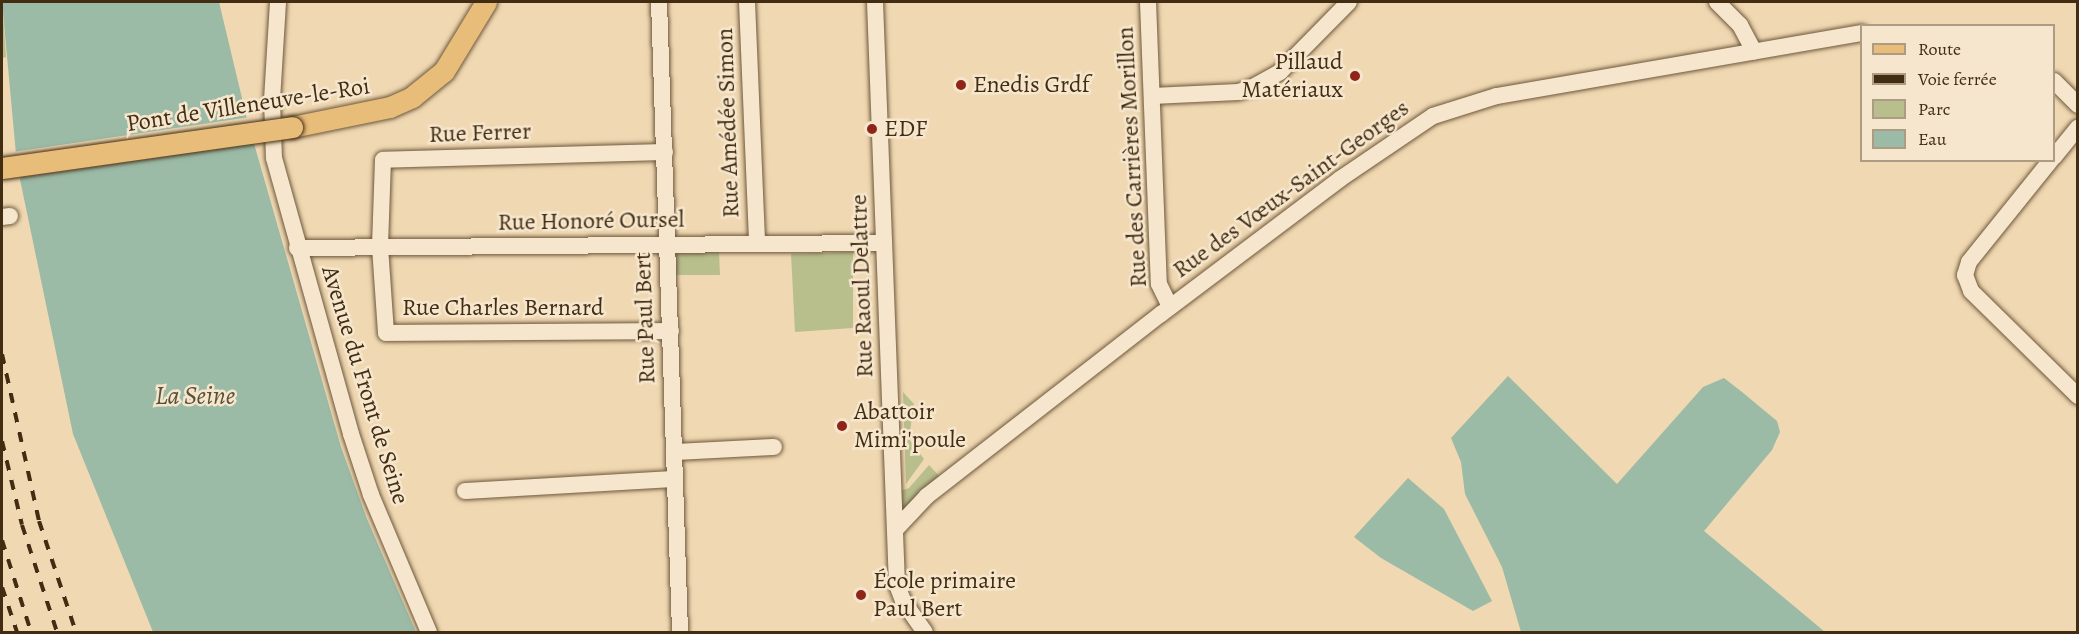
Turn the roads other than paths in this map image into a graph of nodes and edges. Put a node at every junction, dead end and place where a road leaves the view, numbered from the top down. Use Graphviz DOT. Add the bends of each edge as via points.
graph roads {
  1 [pos="278,2"];
  2 [pos="474,2"];
  3 [pos="486,2"];
  4 [pos="659,2"];
  5 [pos="747,2"];
  6 [pos="874,2"];
  7 [pos="1148,2"];
  8 [pos="1349,2"];
  9 [pos="1717,2"];
  10 [pos="468,30"];
  11 [pos="1860,33"];
  12 [pos="1754,51"];
  13 [pos="2055,82"];
  14 [pos="1152,96"];
  15 [pos="2078,105"];
  16 [pos="2078,128"];
  17 [pos="665,152"];
  18 [pos="2055,155"];
  19 [pos="2050,162"];
  20 [pos="2,168"];
  21 [pos="757,242"];
  22 [pos="884,243"];
  23 [pos="667,246"];
  24 [pos="380,247"];
  25 [pos="297,248"];
  26 [pos="1170,307"];
  27 [pos="670,331"];
  28 [pos="2078,396"];
  29 [pos="774,447"];
  30 [pos="674,452"];
  31 [pos="674,480"];
  32 [pos="465,491"];
  33 [pos="895,530"];
  34 [pos="429,633"];
  35 [pos="680,633"];
  36 [pos="926,633"];
  1 -- 25 [label="street, Avenue du Front de Seine" via="272,99 274,146"];
  2 -- 10 [label="main road, Pont de Villeneuve-le-Roi"];
  3 -- 10 [label="main road, Pont de Villeneuve-le-Roi"];
  4 -- 17 [label="street, Rue Paul Bert"];
  5 -- 21 [label="street, Rue Amédée Simon"];
  6 -- 22 [label="street, Rue Raoul Delattre"];
  7 -- 14 [label="street, Rue des Carrières Morillon"];
  8 -- 14 [label="street" via="1280,72 1253,87 1238,92"];
  9 -- 12 [label="street" via="1740,25"];
  10 -- 20 [label="main road, Pont de Villeneuve-le-Roi, bridge" via="444,70 429,85 390,108 292,127"];
  11 -- 12 [label="street, Rue des Vœux-Saint-Georges"];
  12 -- 26 [label="street, Rue des Vœux-Saint-Georges" via="1497,96 1433,116 1340,179"];
  13 -- 15 [label="street"];
  14 -- 26 [label="street, Rue des Carrières Morillon" via="1159,284"];
  16 -- 18 [label="street"];
  17 -- 23 [label="street, Rue Paul Bert"];
  17 -- 24 [label="street, Rue Ferrer" via="383,160"];
  19 -- 28 [label="street" via="1969,262 1965,275 1971,291"];
  21 -- 22 [label="street, Rue Honoré Oursel"];
  21 -- 23 [label="street, Rue Honoré Oursel"];
  22 -- 33 [label="street, Rue Raoul Delattre"];
  23 -- 24 [label="street, Rue Honoré Oursel"];
  23 -- 27 [label="street, Rue Paul Bert"];
  24 -- 25 [label="street, Rue Honoré Oursel"];
  24 -- 27 [label="street, Rue Charles Bernard" via="386,333"];
  25 -- 34 [label="street, Avenue du Front de Seine" via="371,495"];
  26 -- 33 [label="street, Rue des Vœux-Saint-Georges" via="927,496"];
  27 -- 30 [label="street, Rue Paul Bert"];
  29 -- 30 [label="street"];
  30 -- 31 [label="street, Rue Paul Bert"];
  31 -- 32 [label="street"];
  31 -- 35 [label="street, Rue Paul Bert"];
  33 -- 36 [label="street, Rue Raoul Delattre" via="899,593"];
}
